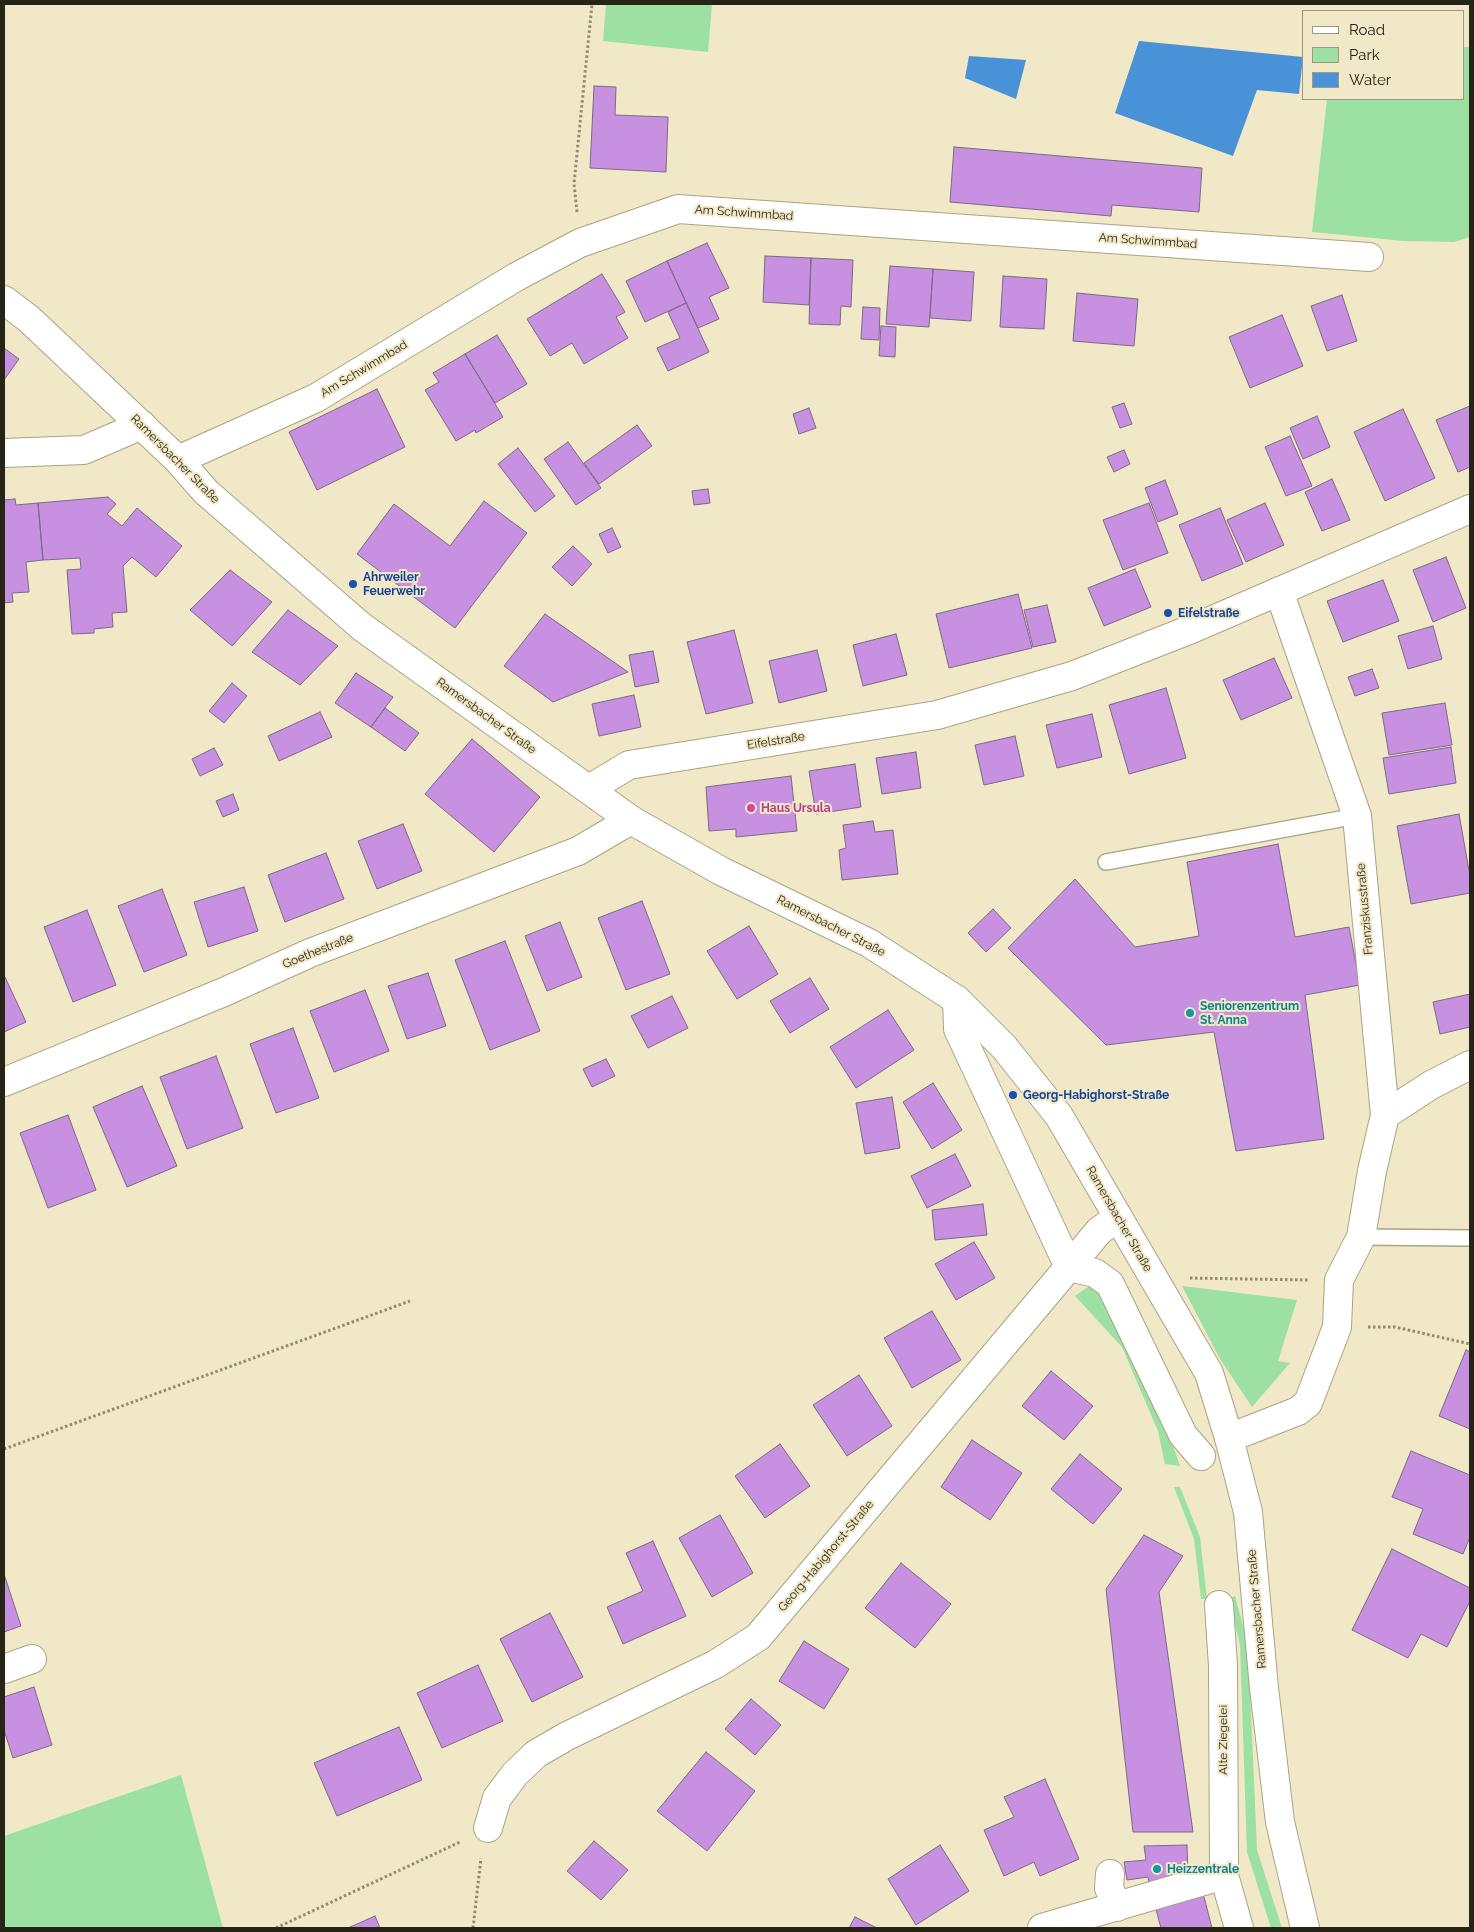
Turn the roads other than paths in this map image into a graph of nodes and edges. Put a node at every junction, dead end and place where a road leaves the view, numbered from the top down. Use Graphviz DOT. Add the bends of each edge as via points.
graph roads {
  1 [pos="1369,256"];
  2 [pos="4,300"];
  3 [pos="142,425"];
  4 [pos="4,453"];
  5 [pos="178,460"];
  6 [pos="1470,509"];
  7 [pos="1279,591"];
  8 [pos="589,789"];
  9 [pos="1358,816"];
  10 [pos="631,820"];
  11 [pos="1106,862"];
  12 [pos="957,1000"];
  13 [pos="1470,1065"];
  14 [pos="4,1082"];
  15 [pos="1385,1116"];
  16 [pos="1118,1217"];
  17 [pos="1361,1237"];
  18 [pos="1470,1238"];
  19 [pos="1069,1267"];
  20 [pos="1230,1438"];
  21 [pos="1201,1456"];
  22 [pos="1219,1605"];
  23 [pos="32,1659"];
  24 [pos="4,1669"];
  25 [pos="488,1828"];
  26 [pos="1110,1874"];
  27 [pos="1224,1875"];
  28 [pos="1117,1907"];
  29 [pos="1042,1928"];
  30 [pos="1239,1928"];
  31 [pos="1305,1928"];
  1 -- 5 [label="street, Am Schwimmbad" via="678,208 580,243 516,277 316,398"];
  2 -- 3 [label="street, Ramersbacher Straße" via="29,319"];
  3 -- 4 [label="street" via="84,450"];
  3 -- 5 [label="street, Ramersbacher Straße"];
  5 -- 8 [label="street, Ramersbacher Straße" via="206,492 362,627"];
  6 -- 7 [label="street, Eifelstraße"];
  7 -- 8 [label="street, Eifelstraße" via="1072,676 937,715 629,765"];
  7 -- 9 [label="street, Franziskusstraße"];
  8 -- 10 [label="street, Ramersbacher Straße"];
  9 -- 11 [label="lane"];
  9 -- 15 [label="street, Franziskusstraße"];
  10 -- 12 [label="street, Ramersbacher Straße" via="721,871 869,943"];
  10 -- 14 [label="street, Goethestraße" via="578,851 310,953 224,992"];
  12 -- 16 [label="street, Ramersbacher Straße" via="1004,1047 1059,1116"];
  12 -- 19 [label="street" via="958,1029"];
  13 -- 15 [label="street" via="1431,1085"];
  15 -- 17 [label="street, Franziskusstraße"];
  16 -- 19 [label="street, Georg-Habighorst-Straße" via="1099,1231"];
  16 -- 20 [label="street, Ramersbacher Straße" via="1210,1372"];
  17 -- 18 [label="lane"];
  17 -- 20 [label="street, Franziskusstraße" via="1339,1280 1337,1327 1308,1403 1298,1411"];
  19 -- 21 [label="street" via="1095,1273 1110,1284 1183,1435"];
  19 -- 25 [label="street, Georg-Habighorst-Straße" via="758,1637 716,1664 536,1754 497,1798"];
  20 -- 31 [label="street, Ramersbacher Straße" via="1248,1512 1280,1822"];
  22 -- 27 [label="street, Alte Ziegelei" via="1223,1666"];
  23 -- 24 [label="street"];
  26 -- 28 [label="street" via="1109,1888"];
  27 -- 28 [label="street"];
  27 -- 30 [label="street, Alte Ziegelei"];
  28 -- 29 [label="street"];
}
